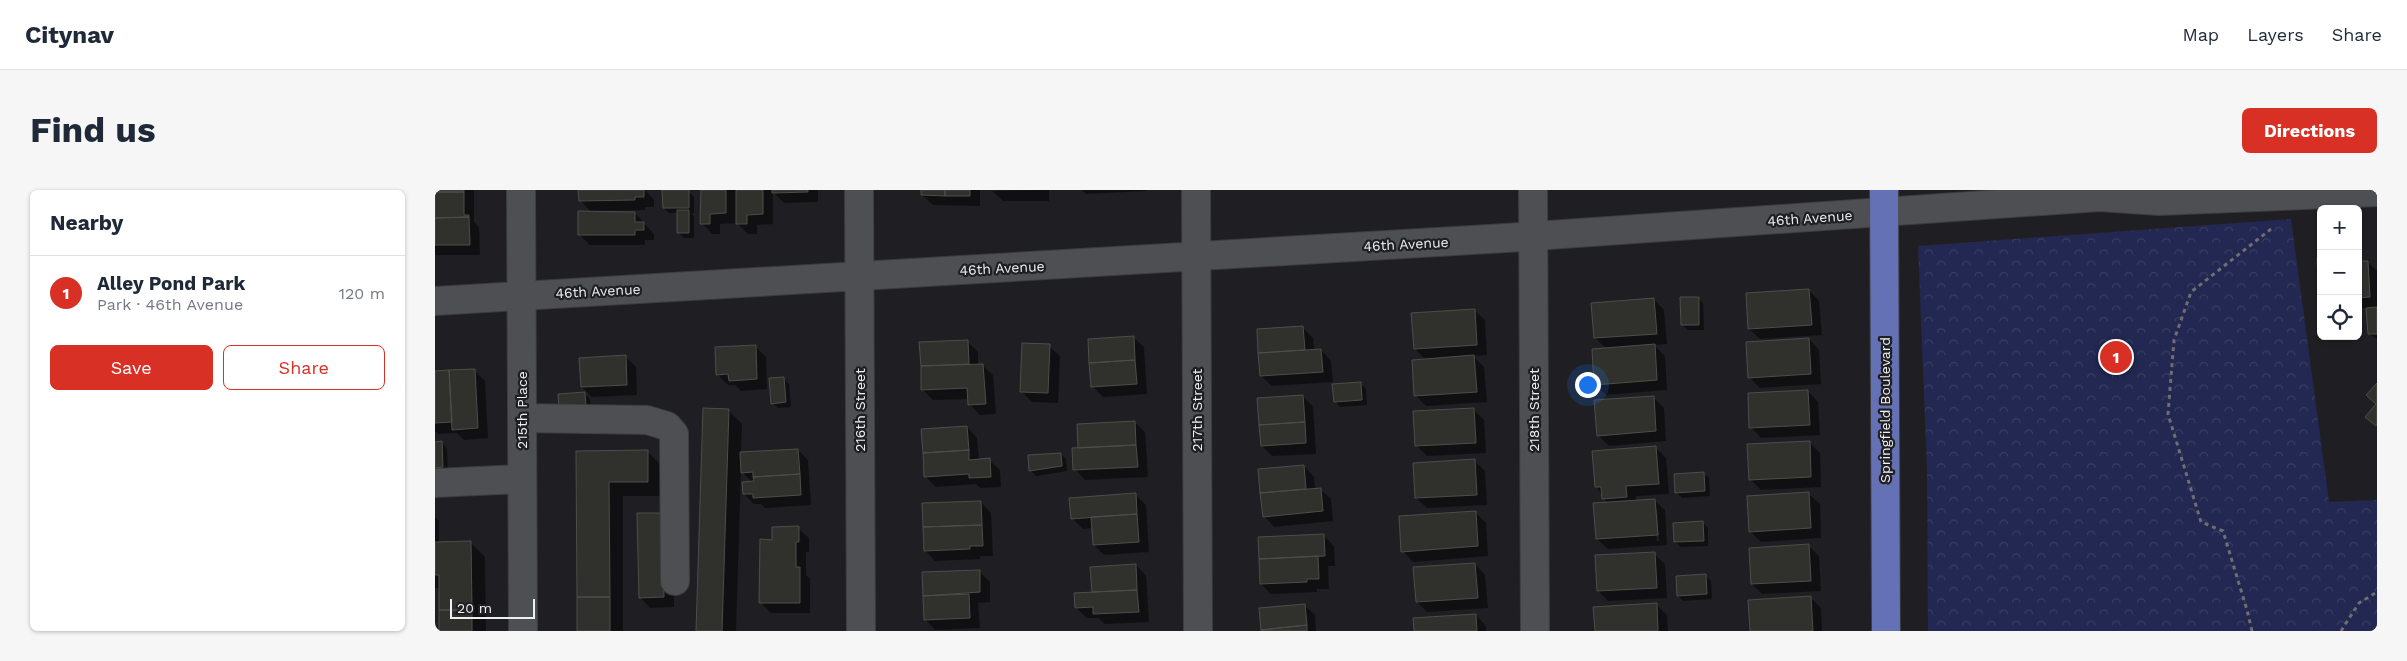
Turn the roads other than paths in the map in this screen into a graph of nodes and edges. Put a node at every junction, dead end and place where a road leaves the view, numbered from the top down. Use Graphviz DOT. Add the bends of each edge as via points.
graph roads {
  1 [pos="521,190"];
  2 [pos="859,190"];
  3 [pos="1196,190"];
  4 [pos="1533,190"];
  5 [pos="2377,192"];
  6 [pos="2309,193"];
  7 [pos="1884,201"];
  8 [pos="1533,236"];
  9 [pos="1196,256"];
  10 [pos="859,276"];
  11 [pos="521,295"];
  12 [pos="435,301"];
  13 [pos="522,418"];
  14 [pos="523,479"];
  15 [pos="435,483"];
  16 [pos="675,581"];
  17 [pos="523,631"];
  18 [pos="861,631"];
  19 [pos="1198,631"];
  20 [pos="1535,631"];
  21 [pos="1886,631"];
  1 -- 11 [label="street, 215th Place"];
  2 -- 10 [label="street, 216th Street"];
  3 -- 9 [label="street, 217th Street"];
  4 -- 8 [label="street, 218th Street"];
  5 -- 6 [label="street, 46th Avenue"];
  6 -- 7 [label="street, 46th Avenue" via="2159,201 2100,197"];
  7 -- 8 [label="street, 46th Avenue"];
  7 -- 21 [label="main road, Springfield Boulevard"];
  8 -- 9 [label="street, 46th Avenue"];
  8 -- 20 [label="street, 218th Street"];
  9 -- 10 [label="street, 46th Avenue"];
  9 -- 19 [label="street, 217th Street"];
  10 -- 11 [label="street, 46th Avenue"];
  10 -- 18 [label="street, 216th Street"];
  11 -- 12 [label="street, 46th Avenue"];
  11 -- 13 [label="street, 215th Place"];
  13 -- 14 [label="street, 215th Place"];
  13 -- 16 [label="street" via="647,420 667,426 674,434"];
  14 -- 15 [label="street"];
  14 -- 17 [label="street, 215th Place"];
}
